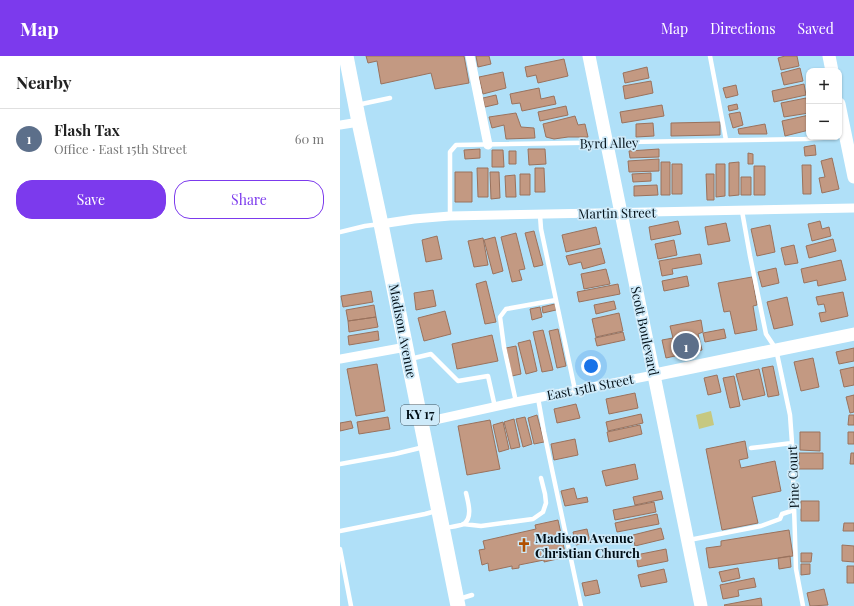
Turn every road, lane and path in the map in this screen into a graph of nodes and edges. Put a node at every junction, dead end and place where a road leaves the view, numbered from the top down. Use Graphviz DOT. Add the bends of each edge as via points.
graph roads {
  1 [pos="346,56"];
  2 [pos="470,56"];
  3 [pos="589,56"];
  4 [pos="710,56"];
  5 [pos="829,56"];
  6 [pos="831,68"];
  7 [pos="390,98"];
  8 [pos="356,105"];
  9 [pos="359,122"];
  10 [pos="340,125"];
  11 [pos="843,134"];
  12 [pos="726,140"];
  13 [pos="606,143"];
  14 [pos="488,145"];
  15 [pos="854,176"];
  16 [pos="854,208"];
  17 [pos="742,211"];
  18 [pos="621,213"];
  19 [pos="540,215"];
  20 [pos="450,216"];
  21 [pos="381,224"];
  22 [pos="340,232"];
  23 [pos="556,300"];
  24 [pos="854,334"];
  25 [pos="776,349"];
  26 [pos="407,353"];
  27 [pos="340,359"];
  28 [pos="654,375"];
  29 [pos="575,390"];
  30 [pos="538,398"];
  31 [pos="516,402"];
  32 [pos="495,407"];
  33 [pos="421,423"];
  34 [pos="792,444"];
  35 [pos="426,446"];
  36 [pos="751,448"];
  37 [pos="340,464"];
  38 [pos="541,478"];
  39 [pos="466,493"];
  40 [pos="439,510"];
  41 [pos="794,510"];
  42 [pos="463,524"];
  43 [pos="442,529"];
  44 [pos="340,531"];
  45 [pos="687,540"];
  46 [pos="340,549"];
  47 [pos="472,595"];
  48 [pos="457,603"];
  49 [pos="351,606"];
  50 [pos="581,606"];
  51 [pos="701,606"];
  52 [pos="803,606"];
  1 -- 8 [label="main road, Madison Avenue / KY 17"];
  2 -- 14 [label="street"];
  3 -- 13 [label="main road, Scott Boulevard"];
  4 -- 12 [label="lane"];
  5 -- 6 [label="main road"];
  7 -- 8 [label="lane"];
  8 -- 9 [label="main road, Madison Avenue / KY 17"];
  9 -- 10 [label="street"];
  9 -- 21 [label="main road, Madison Avenue / KY 17"];
  11 -- 12 [label="lane, Byrd Alley" via="805,139"];
  11 -- 15 [label="main road"];
  12 -- 13 [label="lane, Byrd Alley"];
  13 -- 14 [label="lane, Byrd Alley"];
  13 -- 18 [label="main road, Scott Boulevard"];
  14 -- 20 [label="lane, Byrd Alley" via="456,146 450,152"];
  16 -- 17 [label="street, Martin Street"];
  17 -- 18 [label="street, Martin Street"];
  17 -- 25 [label="lane, Pine Court" via="766,334"];
  18 -- 19 [label="street, Martin Street"];
  18 -- 28 [label="main road, Scott Boulevard"];
  19 -- 20 [label="street, Martin Street"];
  19 -- 23 [label="lane"];
  20 -- 21 [label="street, Martin Street"];
  21 -- 22 [label="lane"];
  21 -- 26 [label="main road, Madison Avenue / KY 17"];
  23 -- 29 [label="lane"];
  23 -- 31 [label="lane" via="506,309 500,317"];
  24 -- 25 [label="main road, East 15th Street"];
  25 -- 28 [label="main road, East 15th Street"];
  25 -- 34 [label="lane, Pine Court" via="790,415"];
  26 -- 27 [label="street"];
  26 -- 32 [label="lane" via="431,354 458,381 488,376"];
  26 -- 33 [label="main road, Madison Avenue / KY 17"];
  28 -- 29 [label="street, East 15th Street"];
  28 -- 45 [label="main road, Scott Boulevard"];
  29 -- 30 [label="street, East 15th Street"];
  30 -- 31 [label="street, East 15th Street"];
  30 -- 50 [label="lane"];
  31 -- 32 [label="street, East 15th Street"];
  32 -- 33 [label="street, East 15th Street"];
  33 -- 35 [label="main road, Madison Avenue / KY 17"];
  34 -- 36 [label="lane"];
  34 -- 41 [label="lane, Pine Court"];
  35 -- 37 [label="lane"];
  35 -- 40 [label="main road, Madison Avenue / KY 17"];
  38 -- 42 [label="lane" via="546,503 543,512 533,519 480,526"];
  39 -- 42 [label="lane" via="469,509 468,518"];
  40 -- 43 [label="main road, Madison Avenue / KY 17"];
  40 -- 44 [label="lane"];
  41 -- 45 [label="lane" via="761,526"];
  41 -- 52 [label="lane, Pine Court" via="796,569"];
  42 -- 43 [label="lane"];
  43 -- 48 [label="main road, Madison Avenue / KY 17"];
  45 -- 51 [label="main road, Scott Boulevard"];
  46 -- 49 [label="lane"];
  47 -- 48 [label="lane"];
}
